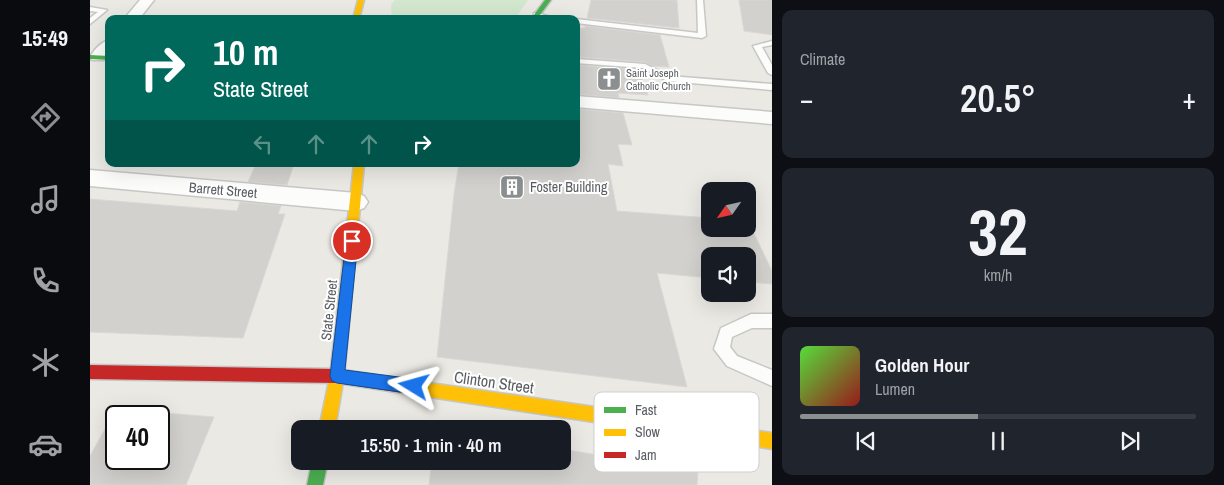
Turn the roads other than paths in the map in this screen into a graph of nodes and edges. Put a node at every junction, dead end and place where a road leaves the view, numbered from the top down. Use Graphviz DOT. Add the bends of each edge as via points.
graph roads {
  1 [pos="147,0"];
  2 [pos="361,0"];
  3 [pos="548,0"];
  4 [pos="700,0"];
  5 [pos="90,9"];
  6 [pos="134,15"];
  7 [pos="357,15"];
  8 [pos="537,15"];
  9 [pos="580,21"];
  10 [pos="90,22"];
  11 [pos="772,43"];
  12 [pos="580,61"];
  13 [pos="772,73"];
  14 [pos="772,87"];
  15 [pos="580,101"];
  16 [pos="772,118"];
  17 [pos="360,167"];
  18 [pos="90,178"];
  19 [pos="356,202"];
  20 [pos="772,321"];
  21 [pos="90,372"];
  22 [pos="337,376"];
  23 [pos="772,378"];
  24 [pos="594,414"];
  25 [pos="329,420"];
  26 [pos="759,439"];
  27 [pos="772,441"];
  28 [pos="318,470"];
  29 [pos="315,485"];
  1 -- 6 [label="street"];
  2 -- 7 [label="street"];
  3 -- 8 [label="street"];
  4 -- 9 [label="lane" via="702,36"];
  5 -- 10 [label="lane" via="104,10"];
  11 -- 13 [label="lane" via="758,46"];
  12 -- 14 [label="lane" via="645,66 667,78"];
  15 -- 16 [label="street"];
  17 -- 19 [label="street, State Street"];
  18 -- 19 [label="street, Barrett Street"];
  19 -- 22 [label="street, State Street"];
  20 -- 23 [label="lane" via="751,321 726,333 722,349 732,361"];
  21 -- 22 [label="street, Clinton Street"];
  22 -- 24 [label="street, Clinton Street"];
  22 -- 25 [label="street, State Street"];
  26 -- 27 [label="street, Clinton Street"];
  28 -- 29 [label="street"];
}
